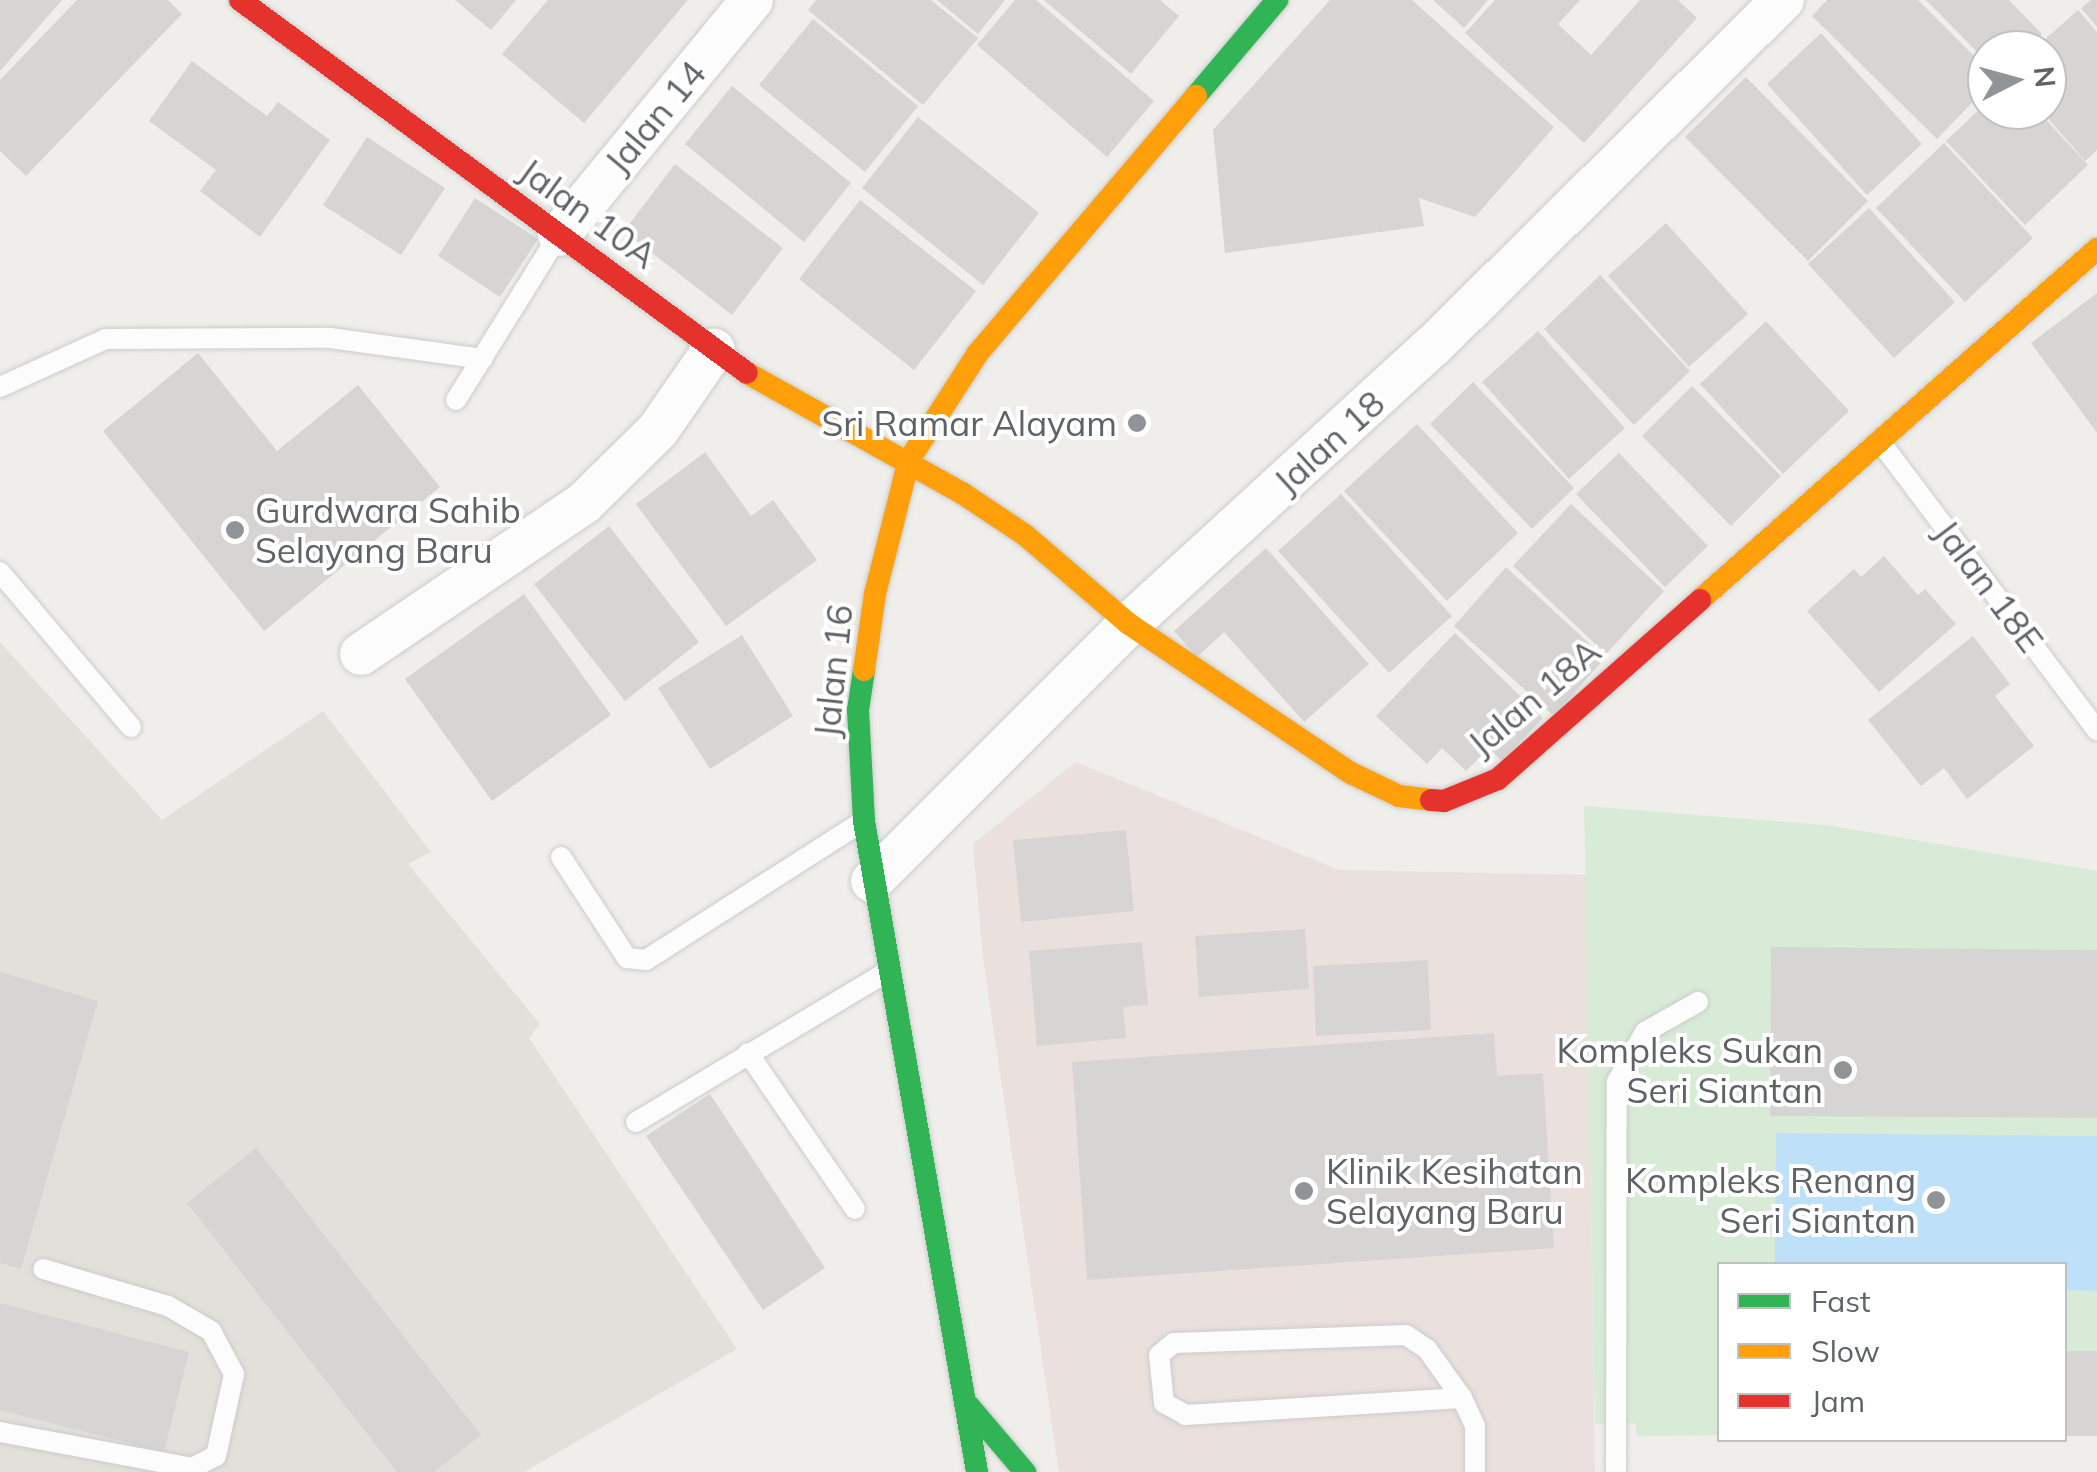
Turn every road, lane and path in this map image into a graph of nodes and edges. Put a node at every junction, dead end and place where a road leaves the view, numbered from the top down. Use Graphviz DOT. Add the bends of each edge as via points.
graph roads {
  1 [pos="240,0"];
  2 [pos="752,0"];
  3 [pos="1277,0"];
  4 [pos="1783,0"];
  5 [pos="558,234"];
  6 [pos="2097,250"];
  7 [pos="714,349"];
  8 [pos="483,359"];
  9 [pos="0,387"];
  10 [pos="456,400"];
  11 [pos="1881,442"];
  12 [pos="908,460"];
  13 [pos="0,572"];
  14 [pos="1130,624"];
  15 [pos="361,654"];
  16 [pos="131,727"];
  17 [pos="2097,730"];
  18 [pos="864,821"];
  19 [pos="561,858"];
  20 [pos="872,881"];
  21 [pos="889,970"];
  22 [pos="1698,1002"];
  23 [pos="748,1053"];
  24 [pos="636,1122"];
  25 [pos="855,1209"];
  26 [pos="43,1269"];
  27 [pos="1462,1398"];
  28 [pos="969,1406"];
  29 [pos="0,1432"];
  30 [pos="943,1456"];
  31 [pos="221,1464"];
  32 [pos="977,1472"];
  33 [pos="1025,1472"];
  34 [pos="1475,1472"];
  35 [pos="1616,1472"];
  1 -- 5 [label="street, Jalan 10A"];
  2 -- 5 [label="street, Jalan 14"];
  3 -- 12 [label="street, Jalan 16" via="978,353"];
  4 -- 14 [label="street, Jalan 18" via="1434,345"];
  5 -- 7 [label="street, Jalan 10A"];
  5 -- 8 [label="lane"];
  6 -- 11 [label="street, Jalan 18A"];
  7 -- 12 [label="street, Jalan 10A"];
  7 -- 15 [label="street" via="658,430 584,503"];
  8 -- 9 [label="lane" via="330,338 106,339"];
  8 -- 10 [label="lane"];
  11 -- 14 [label="street, Jalan 18A" via="1498,779 1444,801 1399,796 1351,773"];
  11 -- 17 [label="lane, Jalan 18E"];
  12 -- 14 [label="street, Jalan 18A" via="1025,536"];
  12 -- 18 [label="street, Jalan 16" via="861,678"];
  13 -- 16 [label="lane"];
  14 -- 20 [label="street, Jalan 18"];
  18 -- 19 [label="lane" via="646,960 626,958"];
  18 -- 20 [label="street, Jalan 16"];
  20 -- 21 [label="street, Jalan 16"];
  21 -- 23 [label="lane"];
  21 -- 28 [label="street, Jalan 16"];
  22 -- 35 [label="lane" via="1644,1032 1616,1082"];
  23 -- 24 [label="lane"];
  23 -- 25 [label="lane"];
  26 -- 31 [label="lane" via="168,1306 210,1332 234,1374"];
  27 -- 27 [label="lane" via="1186,1415 1164,1403 1159,1355 1174,1343 1406,1335 1427,1349"];
  27 -- 34 [label="lane" via="1475,1426"];
  28 -- 30 [label="street"];
  28 -- 32 [label="street, Jalan 16"];
  28 -- 33 [label="street"];
  29 -- 31 [label="lane" via="192,1468"];
}
